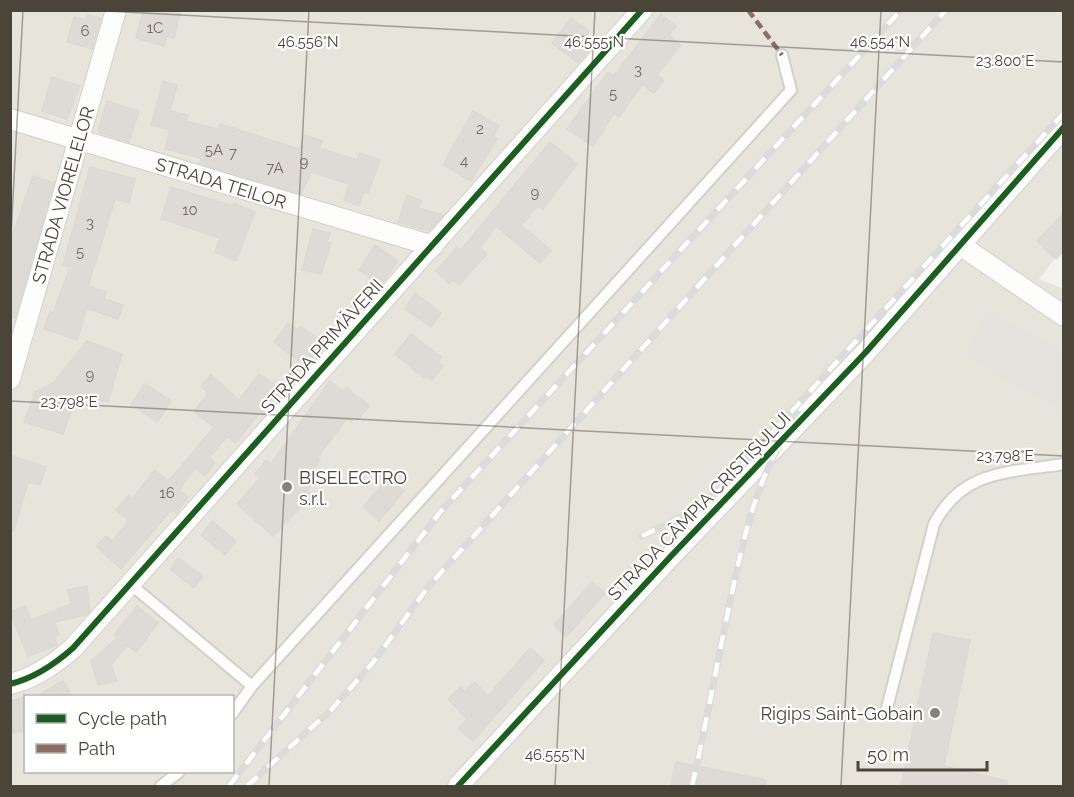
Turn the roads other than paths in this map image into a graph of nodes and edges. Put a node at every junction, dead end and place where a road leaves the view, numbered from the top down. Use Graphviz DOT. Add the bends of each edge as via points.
graph roads {
  1 [pos="116,10"];
  2 [pos="642,10"];
  3 [pos="782,56"];
  4 [pos="10,119"];
  5 [pos="1064,127"];
  6 [pos="79,140"];
  7 [pos="960,245"];
  8 [pos="432,246"];
  9 [pos="1064,316"];
  10 [pos="10,379"];
  11 [pos="1064,464"];
  12 [pos="129,583"];
  13 [pos="10,684"];
  14 [pos="252,686"];
  15 [pos="234,711"];
  16 [pos="886,712"];
  17 [pos="177,773"];
  18 [pos="161,786"];
  19 [pos="458,786"];
  1 -- 6 [label="street, STRADA VIORELELOR"];
  2 -- 8 [label="street, STRADA PRIMĂVERII"];
  3 -- 14 [label="lane" via="791,90"];
  4 -- 6 [label="street, STRADA TEILOR"];
  5 -- 7 [label="street, STRADA CÂMPIA CRISTIȘULUI"];
  6 -- 8 [label="street, STRADA TEILOR"];
  6 -- 10 [label="street, STRADA VIORELELOR"];
  7 -- 9 [label="street"];
  7 -- 19 [label="street, STRADA CÂMPIA CRISTIȘULUI" via="866,352"];
  8 -- 12 [label="street, STRADA PRIMĂVERII"];
  11 -- 16 [label="lane" via="984,477 961,488 944,504 934,524"];
  12 -- 13 [label="street, STRADA PRIMĂVERII" via="54,665"];
  12 -- 14 [label="lane"];
  14 -- 15 [label="lane"];
  17 -- 18 [label="lane"];
}
